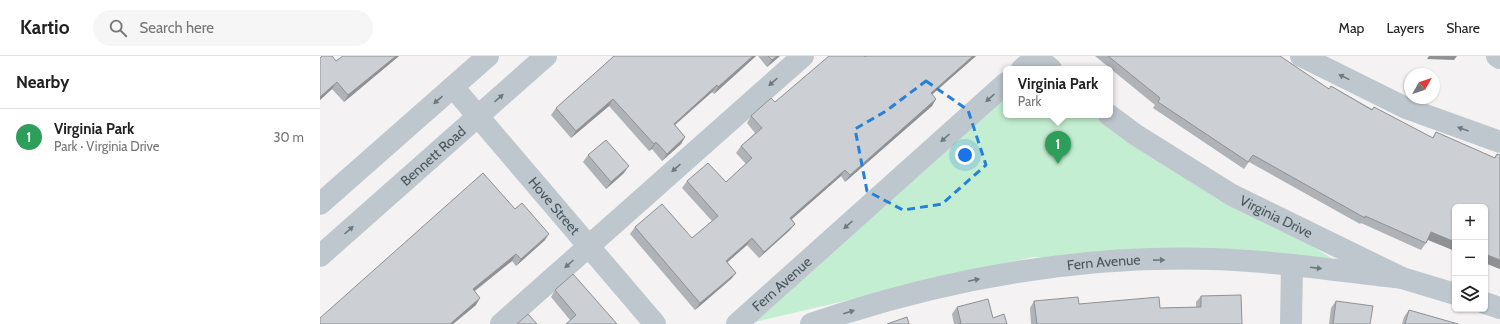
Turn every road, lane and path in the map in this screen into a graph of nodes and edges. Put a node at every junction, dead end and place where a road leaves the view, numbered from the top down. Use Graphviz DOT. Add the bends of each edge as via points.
graph roads {
  1 [pos="488,56"];
  2 [pos="546,56"];
  3 [pos="802,56"];
  4 [pos="1301,56"];
  5 [pos="1497,56"];
  6 [pos="1500,58"];
  7 [pos="454,86"];
  8 [pos="1003,86"];
  9 [pos="478,116"];
  10 [pos="1113,118"];
  11 [pos="1500,142"];
  12 [pos="320,204"];
  13 [pos="589,247"];
  14 [pos="320,256"];
  15 [pos="1292,265"];
  16 [pos="1402,278"];
  17 [pos="1452,293"];
  18 [pos="1488,304"];
  19 [pos="1500,308"];
  20 [pos="501,324"];
  21 [pos="655,324"];
  22 [pos="737,324"];
  23 [pos="811,324"];
  24 [pos="1291,324"];
  1 -- 7 [label="street"];
  9 -- 2 [label="street, Bennett Road, one-way"];
  3 -- 13 [label="street, one-way"];
  11 -- 4 [label="street, one-way" via="1406,108"];
  5 -- 6 [label="street"];
  7 -- 9 [label="street, Hove Street"];
  7 -- 12 [label="street, one-way"];
  8 -- 22 [label="street, Fern Avenue, one-way"];
  9 -- 13 [label="street, Hove Street"];
  14 -- 9 [label="street, Bennett Road, one-way"];
  10 -- 16 [label="street, Virginia Drive" via="1232,195"];
  13 -- 20 [label="street, one-way"];
  13 -- 21 [label="street, Hove Street"];
  15 -- 16 [label="street, Fern Avenue, one-way"];
  23 -- 15 [label="street, Fern Avenue, one-way" via="915,292 1018,271 1120,260 1212,259"];
  15 -- 24 [label="street"];
  16 -- 17 [label="street, Virginia Drive"];
  18 -- 19 [label="street"];
}
